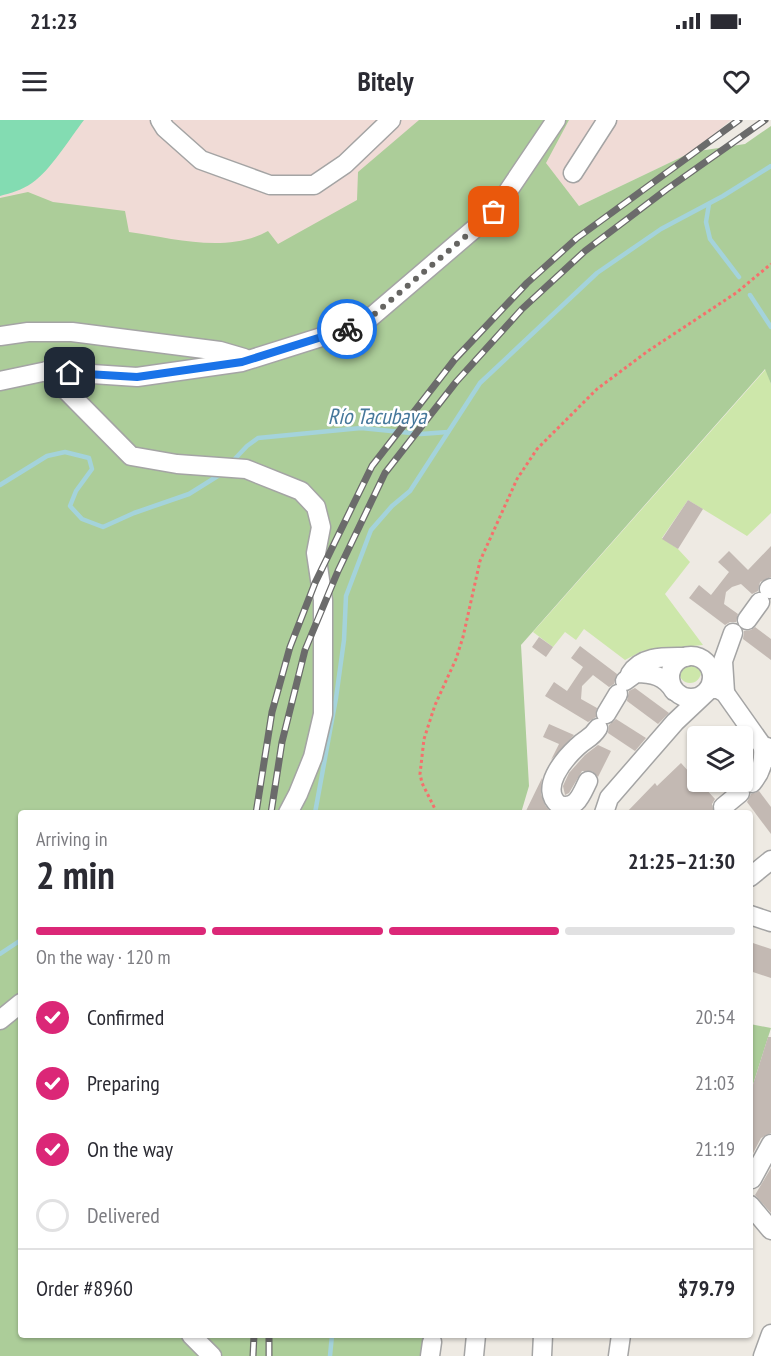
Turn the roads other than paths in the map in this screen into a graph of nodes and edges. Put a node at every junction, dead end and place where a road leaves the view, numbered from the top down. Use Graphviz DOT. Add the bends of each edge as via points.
graph roads {
  1 [pos="160,120"];
  2 [pos="391,120"];
  3 [pos="556,120"];
  4 [pos="607,120"];
  5 [pos="573,173"];
  6 [pos="0,336"];
  7 [pos="249,360"];
  8 [pos="47,371"];
  9 [pos="0,381"];
  10 [pos="767,593"];
  11 [pos="747,620"];
  12 [pos="690,656"];
  13 [pos="710,672"];
  14 [pos="673,689"];
  15 [pos="706,692"];
  16 [pos="725,693"];
  17 [pos="618,694"];
  18 [pos="675,722"];
  19 [pos="768,751"];
  20 [pos="588,781"];
  21 [pos="771,781"];
  22 [pos="740,793"];
  23 [pos="723,807"];
  24 [pos="290,810"];
  25 [pos="605,810"];
  26 [pos="771,860"];
  27 [pos="753,875"];
  28 [pos="753,916"];
  29 [pos="771,922"];
  30 [pos="18,1005"];
  31 [pos="0,1020"];
  32 [pos="771,1144"];
  33 [pos="753,1177"];
  34 [pos="753,1209"];
  35 [pos="771,1230"];
  36 [pos="771,1334"];
  37 [pos="194,1338"];
  38 [pos="476,1338"];
  39 [pos="543,1338"];
  40 [pos="621,1338"];
  41 [pos="212,1356"];
  42 [pos="474,1356"];
  43 [pos="542,1356"];
  44 [pos="618,1356"];
  45 [pos="763,1356"];
  1 -- 2 [label="street" via="201,160 270,185 314,185 345,164"];
  3 -- 7 [label="street" via="494,212 363,324"];
  4 -- 5 [label="street"];
  6 -- 7 [label="street" via="72,332 219,351"];
  7 -- 8 [label="street" via="137,377"];
  8 -- 9 [label="street"];
  8 -- 24 [label="street" via="131,456 246,469 301,491 316,507 321,526 316,553 323,600 323,714 313,757"];
  10 -- 11 [label="street"];
  12 -- 13 [label="street" via="701,659"];
  12 -- 14 [label="street" via="673,666"];
  12 -- 14 [label="street" via="648,659 633,669 626,681 636,672 647,673 661,677"];
  12 -- 16 [label="street" via="711,652 733,633 723,661"];
  13 -- 15 [label="street" via="712,678"];
  13 -- 16 [label="street"];
  14 -- 15 [label="street" via="685,698"];
  14 -- 18 [label="street" via="678,704"];
  15 -- 16 [label="street" via="714,688"];
  15 -- 18 [label="street"];
  16 -- 19 [label="street"];
  17 -- 20 [label="street" via="591,738 578,745 561,766 550,787 552,797 559,805 573,805"];
  18 -- 25 [label="street" via="609,798"];
  19 -- 21 [label="street" via="752,783"];
  22 -- 23 [label="street"];
  26 -- 27 [label="street"];
  28 -- 29 [label="street"];
  30 -- 31 [label="street"];
  32 -- 33 [label="street"];
  34 -- 35 [label="street"];
  36 -- 45 [label="street"];
  37 -- 41 [label="street"];
  38 -- 42 [label="street"];
  39 -- 43 [label="street"];
  40 -- 44 [label="street"];
}
